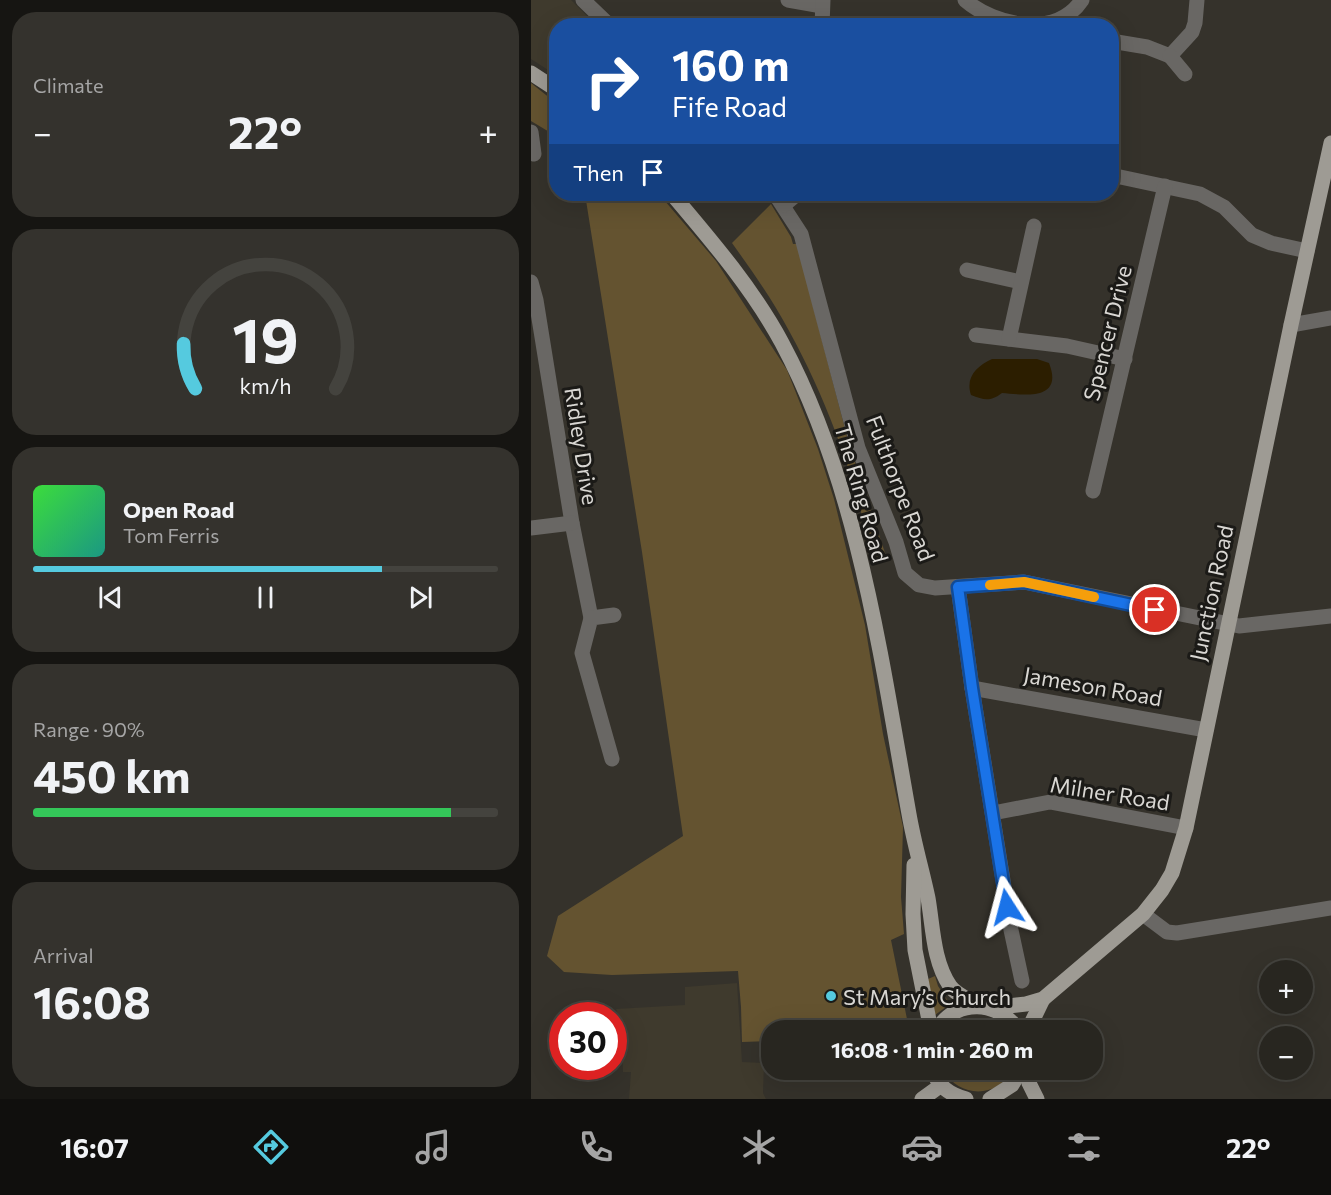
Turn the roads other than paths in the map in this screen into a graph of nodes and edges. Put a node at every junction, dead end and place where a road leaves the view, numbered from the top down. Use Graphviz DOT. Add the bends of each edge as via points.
graph roads {
  1 [pos="583,0"];
  2 [pos="788,0"];
  3 [pos="965,0"];
  4 [pos="1082,0"];
  5 [pos="1197,0"];
  6 [pos="822,3"];
  7 [pos="602,18"];
  8 [pos="998,18"];
  9 [pos="1074,18"];
  10 [pos="1119,42"];
  11 [pos="1170,57"];
  12 [pos="531,73"];
  13 [pos="1185,75"];
  14 [pos="549,85"];
  15 [pos="531,132"];
  16 [pos="1331,143"];
  17 [pos="537,153"];
  18 [pos="1119,177"];
  19 [pos="1327,179"];
  20 [pos="1165,186"];
  21 [pos="678,201"];
  22 [pos="781,201"];
  23 [pos="1034,226"];
  24 [pos="1307,251"];
  25 [pos="967,270"];
  26 [pos="531,282"];
  27 [pos="1021,282"];
  28 [pos="1331,318"];
  29 [pos="1291,325"];
  30 [pos="976,335"];
  31 [pos="1009,339"];
  32 [pos="1125,358"];
  33 [pos="1093,491"];
  34 [pos="572,523"];
  35 [pos="531,528"];
  36 [pos="958,587"];
  37 [pos="614,615"];
  38 [pos="1331,616"];
  39 [pos="591,618"];
  40 [pos="1227,625"];
  41 [pos="972,688"];
  42 [pos="1206,730"];
  43 [pos="612,759"];
  44 [pos="993,813"];
  45 [pos="1186,828"];
  46 [pos="915,844"];
  47 [pos="1331,908"];
  48 [pos="1143,914"];
  49 [pos="1022,981"];
  50 [pos="1043,999"];
  51 [pos="985,1007"];
  52 [pos="929,1020"];
  53 [pos="946,1020"];
  54 [pos="1009,1020"];
  55 [pos="1033,1020"];
  56 [pos="937,1080"];
  57 [pos="1015,1080"];
  58 [pos="1029,1080"];
  59 [pos="940,1086"];
  60 [pos="922,1099"];
  61 [pos="966,1099"];
  62 [pos="990,1099"];
  63 [pos="1037,1099"];
  1 -- 7 [label="street"];
  2 -- 6 [label="street"];
  3 -- 8 [label="street" via="978,11"];
  4 -- 9 [label="street"];
  5 -- 11 [label="street" via="1192,32"];
  10 -- 11 [label="street" via="1147,47"];
  11 -- 13 [label="street"];
  12 -- 14 [label="main road"];
  15 -- 17 [label="street"];
  16 -- 19 [label="main road, Junction Road"];
  18 -- 20 [label="street"];
  19 -- 24 [label="main road, Junction Road"];
  20 -- 24 [label="street" via="1212,200 1262,240"];
  20 -- 32 [label="street, Spencer Drive"];
  21 -- 46 [label="main road, The Ring Road" via="715,246 781,341 828,448 864,579"];
  22 -- 36 [label="street, Fulthorpe Road" via="801,234 858,448 906,573 919,585"];
  23 -- 27 [label="street"];
  24 -- 29 [label="main road, Junction Road"];
  25 -- 27 [label="street"];
  26 -- 34 [label="street, Ridley Drive"];
  27 -- 31 [label="street"];
  28 -- 29 [label="street"];
  29 -- 40 [label="main road, Junction Road"];
  30 -- 31 [label="street"];
  31 -- 32 [label="street"];
  32 -- 33 [label="street, Spencer Drive"];
  34 -- 35 [label="street"];
  34 -- 39 [label="street, Ridley Drive"];
  36 -- 40 [label="street, Fulthorpe Road" via="1024,582"];
  36 -- 41 [label="street"];
  37 -- 39 [label="street"];
  38 -- 40 [label="street, Fulthorpe Road"];
  39 -- 43 [label="street, Ridley Drive" via="582,653"];
  40 -- 42 [label="main road, Junction Road"];
  41 -- 42 [label="street, Jameson Road"];
  41 -- 44 [label="street"];
  42 -- 45 [label="main road, Junction Road"];
  44 -- 45 [label="street, Milner Road" via="1050,802"];
  44 -- 49 [label="street"];
  45 -- 48 [label="main road, Junction Road" via="1172,873"];
  46 -- 51 [label="main road, The Ring Road" via="942,971 951,988"];
  46 -- 52 [label="main road, The Ring Road" via="912,914"];
  47 -- 48 [label="street" via="1177,933 1167,932"];
  48 -- 50 [label="main road, Junction Road"];
  50 -- 51 [label="main road, Junction Road"];
  50 -- 55 [label="main road, Junction Road"];
  51 -- 53 [label="main road, Junction Road" via="962,1008"];
  51 -- 54 [label="main road, The Ring Road"];
  56 -- 59 [label="main road"];
  57 -- 62 [label="main road"];
  58 -- 63 [label="main road"];
  59 -- 60 [label="main road"];
  59 -- 61 [label="main road"];
}
